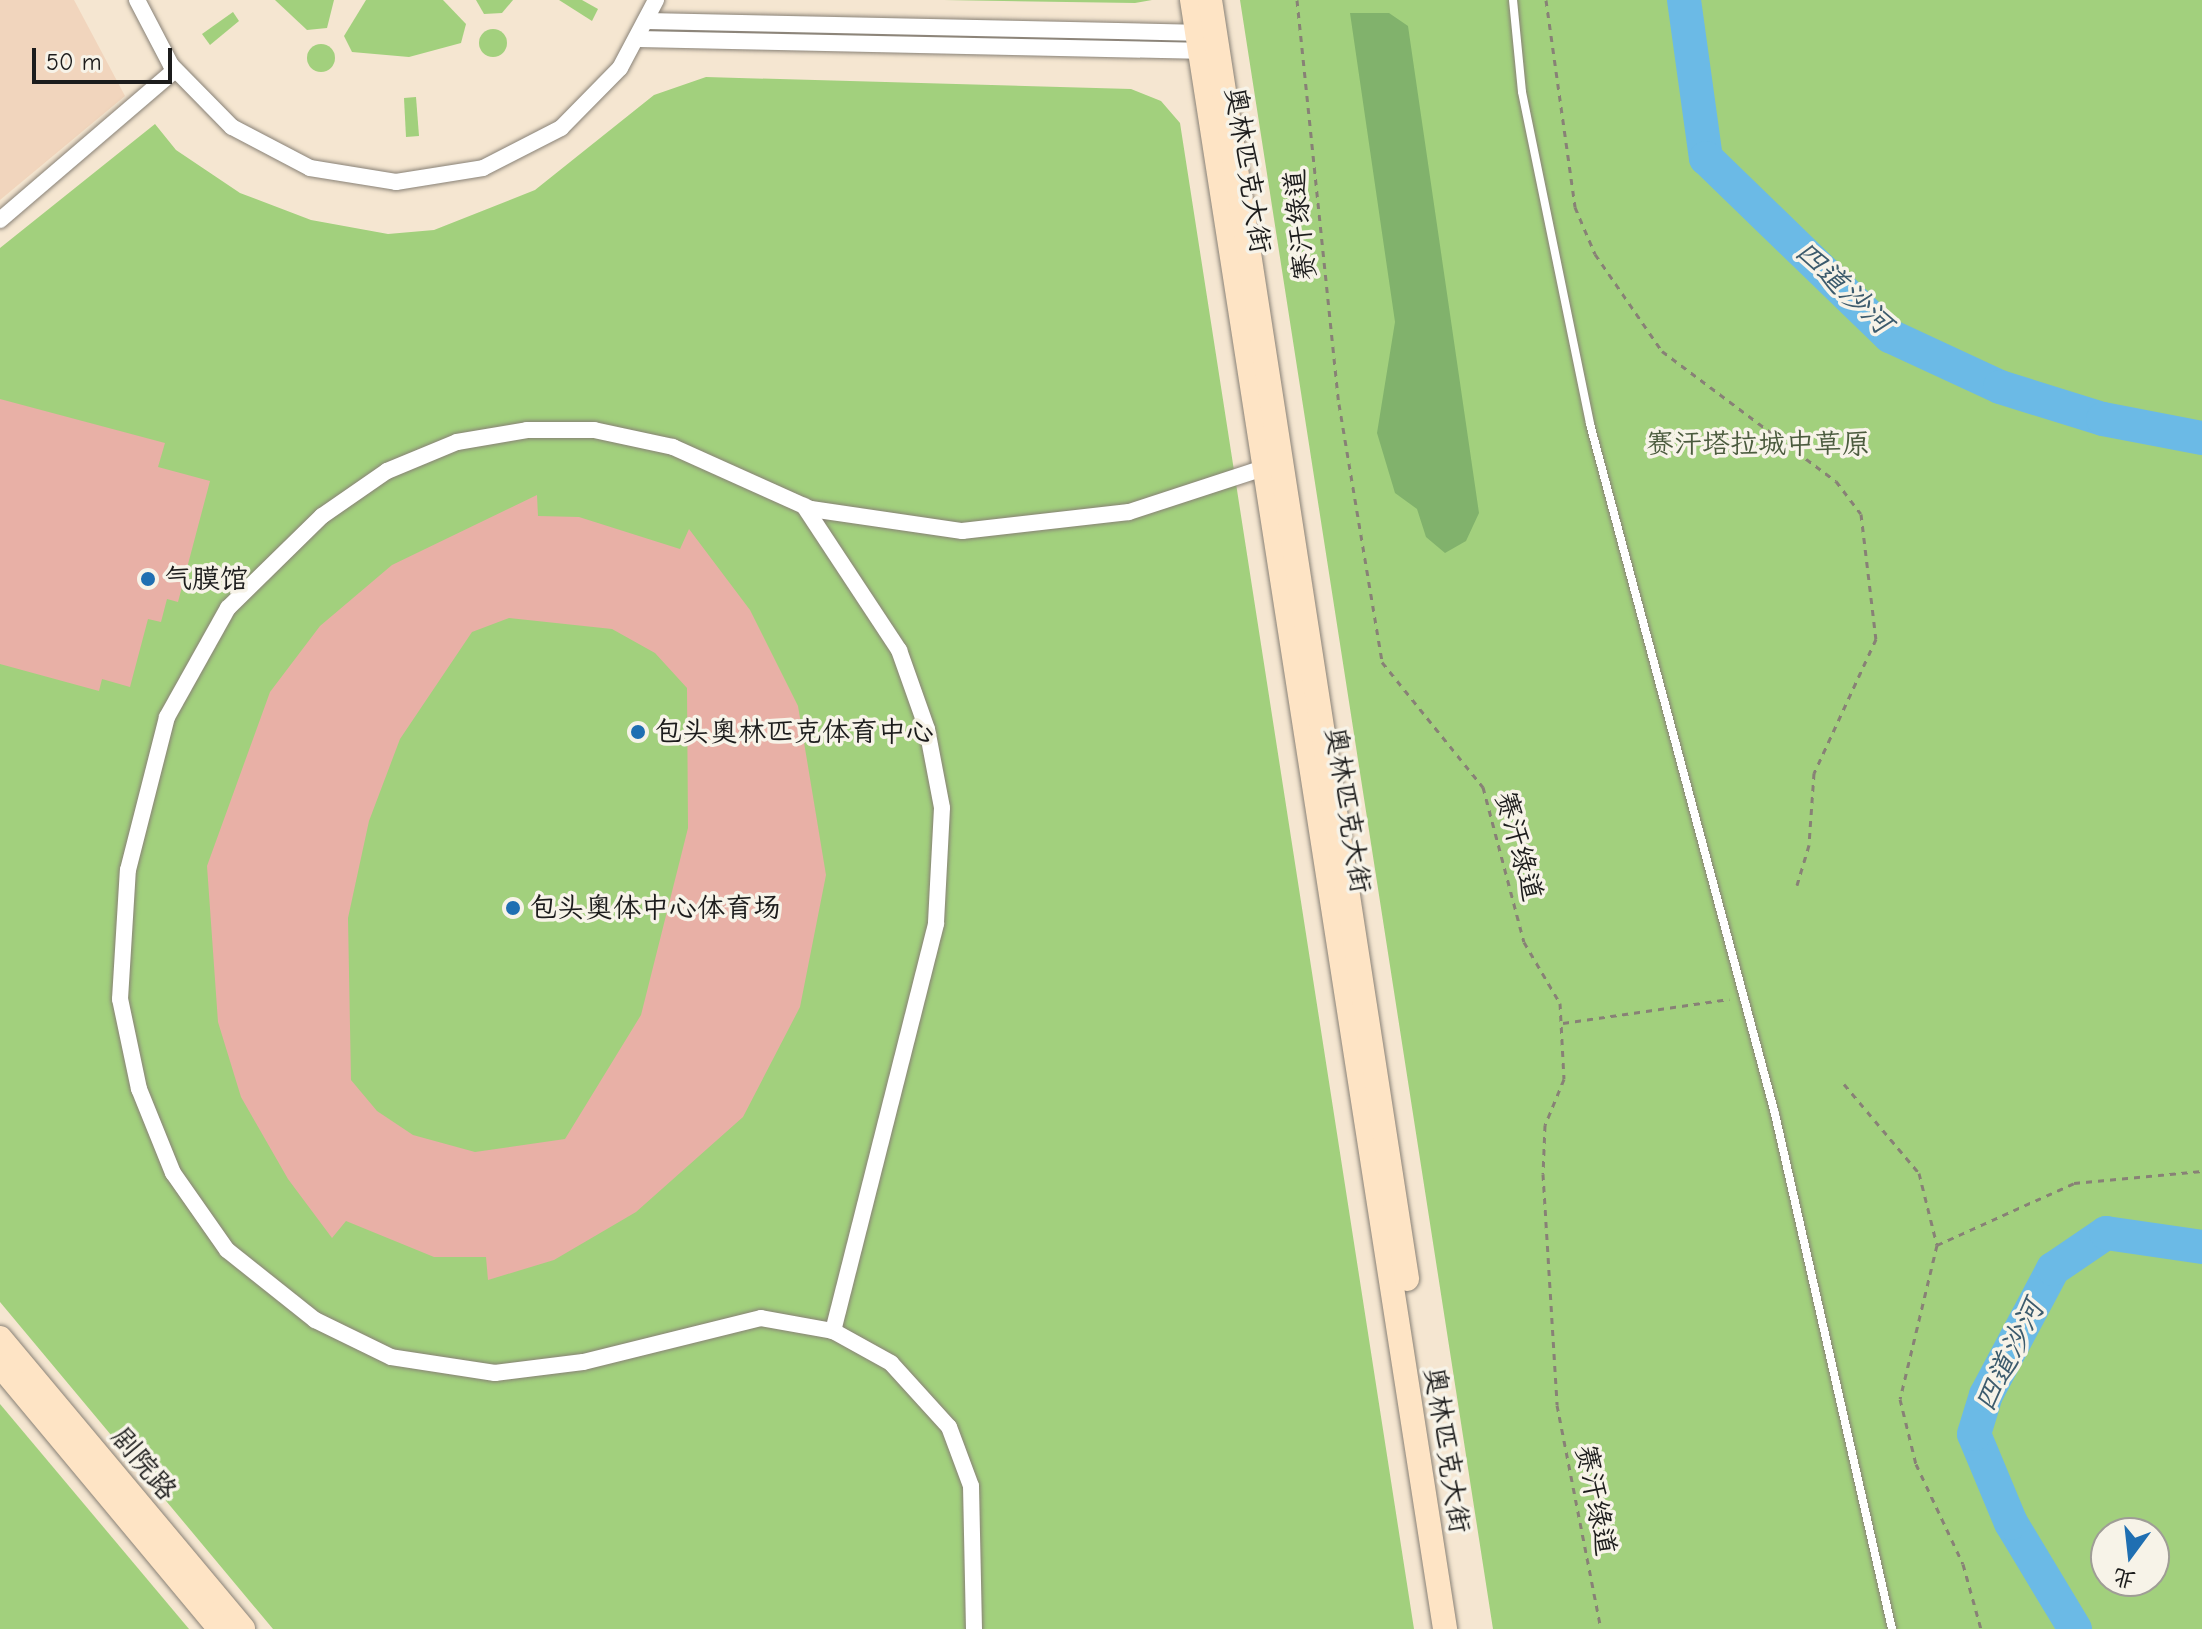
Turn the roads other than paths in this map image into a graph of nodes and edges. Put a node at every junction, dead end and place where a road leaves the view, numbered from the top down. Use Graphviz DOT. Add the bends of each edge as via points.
graph roads {
  1 [pos="137,0"];
  2 [pos="656,0"];
  3 [pos="1192,0"];
  4 [pos="1210,0"];
  5 [pos="1513,0"];
  6 [pos="647,21"];
  7 [pos="638,39"];
  8 [pos="1207,42"];
  9 [pos="175,70"];
  10 [pos="0,220"];
  11 [pos="1264,468"];
  12 [pos="804,506"];
  13 [pos="833,1331"];
  14 [pos="0,1338"];
  15 [pos="0,1365"];
  16 [pos="220,1629"];
  17 [pos="243,1629"];
  18 [pos="974,1629"];
  19 [pos="1445,1629"];
  20 [pos="1461,1629"];
  21 [pos="1892,1629"];
  1 -- 9 [label="street"];
  2 -- 6 [label="street"];
  3 -- 8 [label="main road, 奥林匹克大街"];
  4 -- 8 [label="main road, 奥林匹克大街"];
  5 -- 21 [label="lane" via="1522,92 1590,424 1745,997"];
  6 -- 7 [label="street"];
  6 -- 8 [label="street"];
  7 -- 8 [label="street"];
  7 -- 9 [label="street" via="602,90 561,128 510,158 425,180 367,180 282,157 232,127"];
  8 -- 11 [label="main road, 奥林匹克大街"];
  8 -- 20 [label="main road, 奥林匹克大街"];
  9 -- 10 [label="street"];
  11 -- 12 [label="street" via="1200,494 1063,524 962,531 876,523"];
  11 -- 19 [label="main road, 奥林匹克大街"];
  12 -- 13 [label="street" via="899,650 927,729 942,808 936,924"];
  12 -- 13 [label="street" via="673,447 594,430 527,430 457,442 387,471 322,516 228,608 167,717 128,870 120,999 139,1089 173,1173 227,1250 315,1320 391,1357 495,1373 583,1362 761,1318"];
  13 -- 18 [label="street" via="891,1363 949,1427 971,1486"];
  14 -- 17 [label="main road, 剧院路"];
  15 -- 16 [label="main road, 剧院路"];
}
